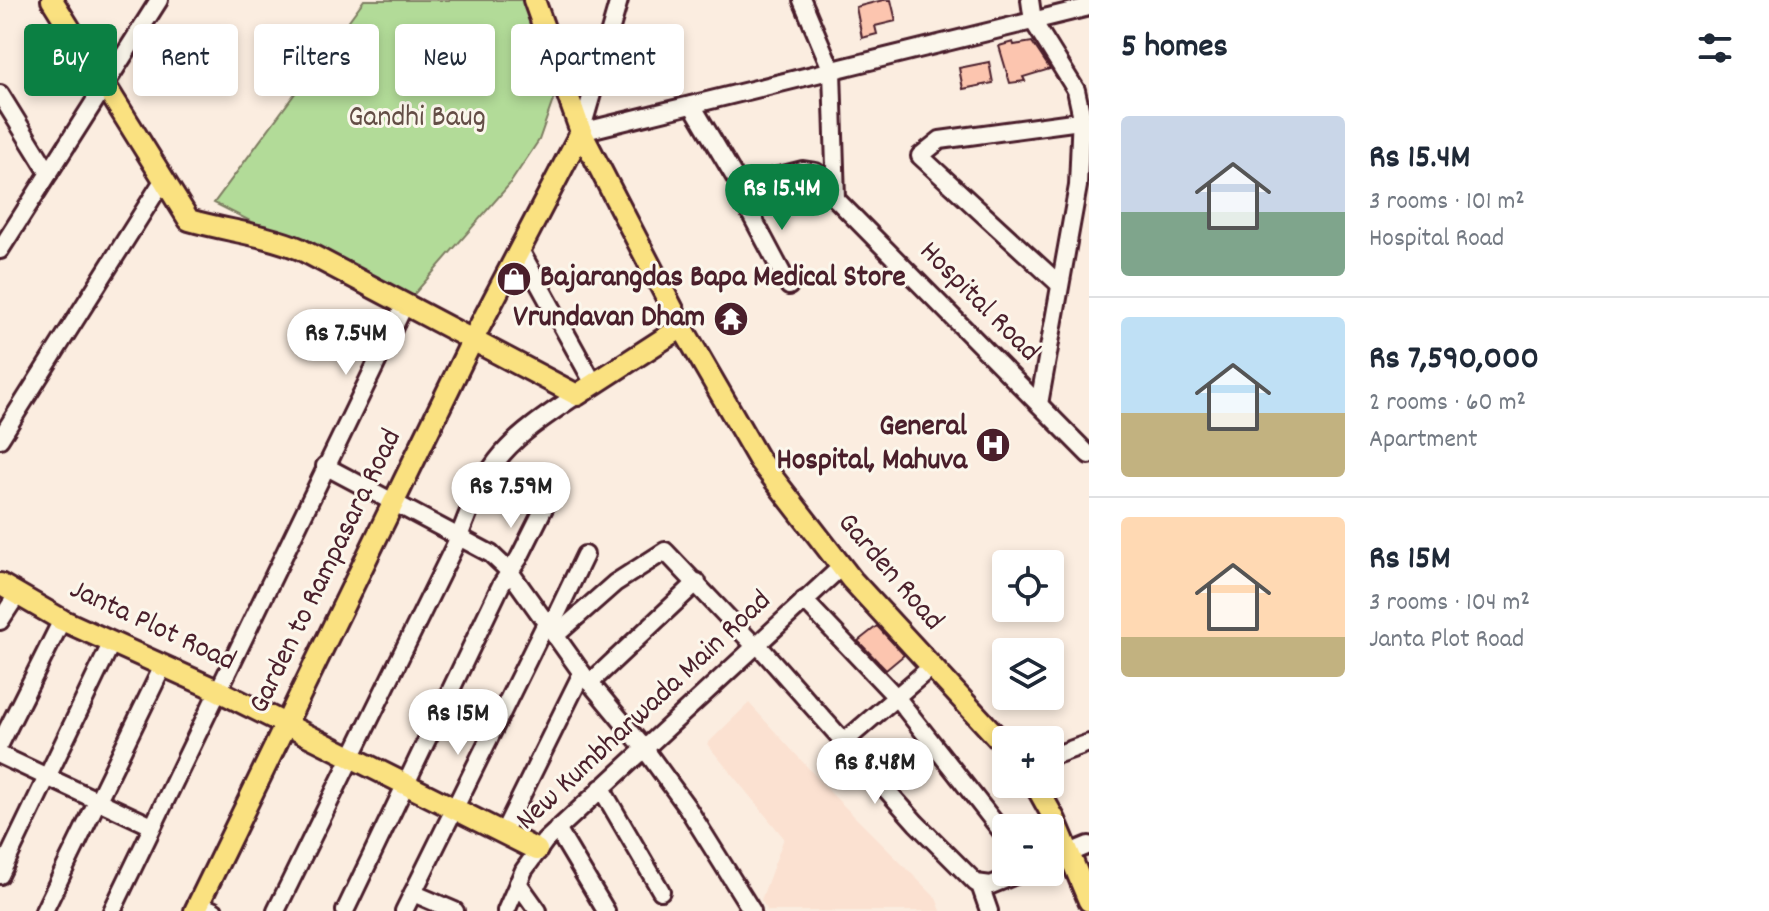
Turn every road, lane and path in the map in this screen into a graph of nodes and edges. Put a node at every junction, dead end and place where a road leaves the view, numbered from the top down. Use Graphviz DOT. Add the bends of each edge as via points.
graph roads {
  1 [pos="52,0"];
  2 [pos="159,0"];
  3 [pos="534,0"];
  4 [pos="619,0"];
  5 [pos="802,0"];
  6 [pos="1030,0"];
  7 [pos="1089,7"];
  8 [pos="1033,21"];
  9 [pos="67,24"];
  10 [pos="117,66"];
  11 [pos="832,71"];
  12 [pos="0,94"];
  13 [pos="98,96"];
  14 [pos="112,96"];
  15 [pos="692,105"];
  16 [pos="1080,121"];
  17 [pos="581,132"];
  18 [pos="49,173"];
  19 [pos="164,179"];
  20 [pos="740,186"];
  21 [pos="836,199"];
  22 [pos="0,250"];
  23 [pos="520,250"];
  24 [pos="1059,284"];
  25 [pos="789,286"];
  26 [pos="404,306"];
  27 [pos="682,327"];
  28 [pos="472,341"];
  29 [pos="586,390"];
  30 [pos="1039,404"];
  31 [pos="0,439"];
  32 [pos="1089,455"];
  33 [pos="325,466"];
  34 [pos="394,502"];
  35 [pos="545,506"];
  36 [pos="459,537"];
  37 [pos="585,555"];
  38 [pos="841,567"];
  39 [pos="510,572"];
  40 [pos="697,582"];
  41 [pos="8,589"];
  42 [pos="804,600"];
  43 [pos="62,620"];
  44 [pos="0,621"];
  45 [pos="550,629"];
  46 [pos="112,642"];
  47 [pos="756,645"];
  48 [pos="163,666"];
  49 [pos="931,667"];
  50 [pos="586,678"];
  51 [pos="217,690"];
  52 [pos="897,698"];
  53 [pos="287,725"];
  54 [pos="992,732"];
  55 [pos="845,741"];
  56 [pos="1089,743"];
  57 [pos="0,744"];
  58 [pos="644,748"];
  59 [pos="1064,752"];
  60 [pos="0,755"];
  61 [pos="351,757"];
  62 [pos="47,777"];
  63 [pos="404,784"];
  64 [pos="601,788"];
  65 [pos="1045,798"];
  66 [pos="96,801"];
  67 [pos="455,810"];
  68 [pos="992,819"];
  69 [pos="152,826"];
  70 [pos="557,829"];
  71 [pos="503,833"];
  72 [pos="1080,849"];
  73 [pos="537,850"];
  74 [pos="0,875"];
  75 [pos="518,883"];
  76 [pos="980,885"];
  77 [pos="992,885"];
  78 [pos="661,891"];
  79 [pos="413,893"];
  80 [pos="1089,901"];
  81 [pos="203,909"];
  82 [pos="44,911"];
  83 [pos="112,911"];
  84 [pos="276,911"];
  85 [pos="345,911"];
  86 [pos="404,911"];
  87 [pos="455,911"];
  88 [pos="506,911"];
  89 [pos="538,911"];
  90 [pos="606,911"];
  91 [pos="752,911"];
  92 [pos="989,911"];
  1 -- 9 [label="main road"];
  2 -- 10 [label="street"];
  3 -- 17 [label="main road, Garden Road"];
  4 -- 17 [label="street"];
  5 -- 11 [label="street"];
  6 -- 8 [label="street"];
  7 -- 8 [label="street"];
  8 -- 11 [label="street"];
  8 -- 16 [label="street" via="1076,90"];
  11 -- 15 [label="street"];
  11 -- 21 [label="street"];
  12 -- 18 [label="street"];
  13 -- 18 [label="street"];
  14 -- 19 [label="main road"];
  15 -- 17 [label="street"];
  15 -- 20 [label="street"];
  16 -- 24 [label="street" via="1078,186"];
  16 -- 24 [label="street" via="940,140 920,156"];
  17 -- 23 [label="main road, Garden to Rampasara Road"];
  17 -- 27 [label="main road, Garden Road"];
  18 -- 22 [label="street"];
  19 -- 26 [label="main road" via="189,220 271,237"];
  19 -- 31 [label="street"];
  20 -- 21 [label="street, Hospital Road" via="803,170 816,172"];
  20 -- 25 [label="street"];
  21 -- 30 [label="street, Hospital Road"];
  23 -- 28 [label="main road, Garden to Rampasara Road"];
  23 -- 29 [label="street"];
  24 -- 30 [label="street"];
  26 -- 28 [label="main road"];
  26 -- 33 [label="street"];
  27 -- 29 [label="main road"];
  27 -- 38 [label="main road, Garden Road" via="759,460"];
  28 -- 29 [label="main road"];
  28 -- 34 [label="main road, Garden to Rampasara Road"];
  29 -- 36 [label="street" via="525,430 496,458 477,489"];
  30 -- 32 [label="street, Hospital Road"];
  33 -- 34 [label="street"];
  33 -- 51 [label="street"];
  34 -- 36 [label="street"];
  34 -- 53 [label="main road, Garden to Rampasara Road"];
  35 -- 39 [label="street"];
  36 -- 39 [label="street" via="491,554"];
  36 -- 61 [label="street"];
  37 -- 45 [label="street"];
  38 -- 42 [label="street, New Kumbharwada Main Road"];
  38 -- 49 [label="main road, Garden Road"];
  39 -- 45 [label="street"];
  39 -- 63 [label="street"];
  40 -- 45 [label="street" via="671,554 662,552"];
  40 -- 47 [label="street"];
  40 -- 50 [label="street"];
  41 -- 43 [label="main road, Janta Plot Road"];
  41 -- 44 [label="street"];
  42 -- 47 [label="street, New Kumbharwada Main Road"];
  42 -- 52 [label="street"];
  43 -- 46 [label="main road, Janta Plot Road"];
  43 -- 57 [label="street"];
  45 -- 50 [label="street"];
  45 -- 67 [label="street"];
  46 -- 48 [label="main road, Janta Plot Road"];
  46 -- 62 [label="street"];
  47 -- 55 [label="street"];
  47 -- 58 [label="street, New Kumbharwada Main Road"];
  48 -- 51 [label="main road, Janta Plot Road"];
  48 -- 66 [label="street"];
  49 -- 52 [label="street"];
  49 -- 54 [label="main road, Garden Road"];
  50 -- 58 [label="street"];
  50 -- 71 [label="street"];
  51 -- 53 [label="main road, Janta Plot Road"];
  51 -- 69 [label="street"];
  52 -- 55 [label="street"];
  52 -- 68 [label="street"];
  53 -- 61 [label="main road, Janta Plot Road"];
  53 -- 81 [label="main road, Garden to Rampasara Road"];
  55 -- 76 [label="street" via="916,823"];
  56 -- 59 [label="street"];
  58 -- 64 [label="street, New Kumbharwada Main Road"];
  58 -- 91 [label="street"];
  60 -- 62 [label="street"];
  61 -- 63 [label="main road, Janta Plot Road"];
  61 -- 84 [label="street"];
  62 -- 66 [label="street"];
  62 -- 74 [label="street"];
  63 -- 67 [label="main road, Janta Plot Road"];
  63 -- 85 [label="street"];
  64 -- 70 [label="street, New Kumbharwada Main Road"];
  64 -- 78 [label="street"];
  65 -- 72 [label="main road"];
  66 -- 69 [label="street"];
  66 -- 82 [label="street"];
  67 -- 71 [label="main road, Janta Plot Road"];
  67 -- 79 [label="street"];
  69 -- 83 [label="street"];
  70 -- 73 [label="street, New Kumbharwada Main Road"];
  70 -- 90 [label="street"];
  71 -- 73 [label="main road, Janta Plot Road"];
  72 -- 80 [label="main road"];
  73 -- 75 [label="street, New Kumbharwada Main Road"];
  75 -- 88 [label="street, New Kumbharwada Main Road"];
  75 -- 89 [label="street"];
  76 -- 77 [label="street"];
  76 -- 92 [label="street"];
  79 -- 86 [label="street"];
  79 -- 87 [label="street"];
}
